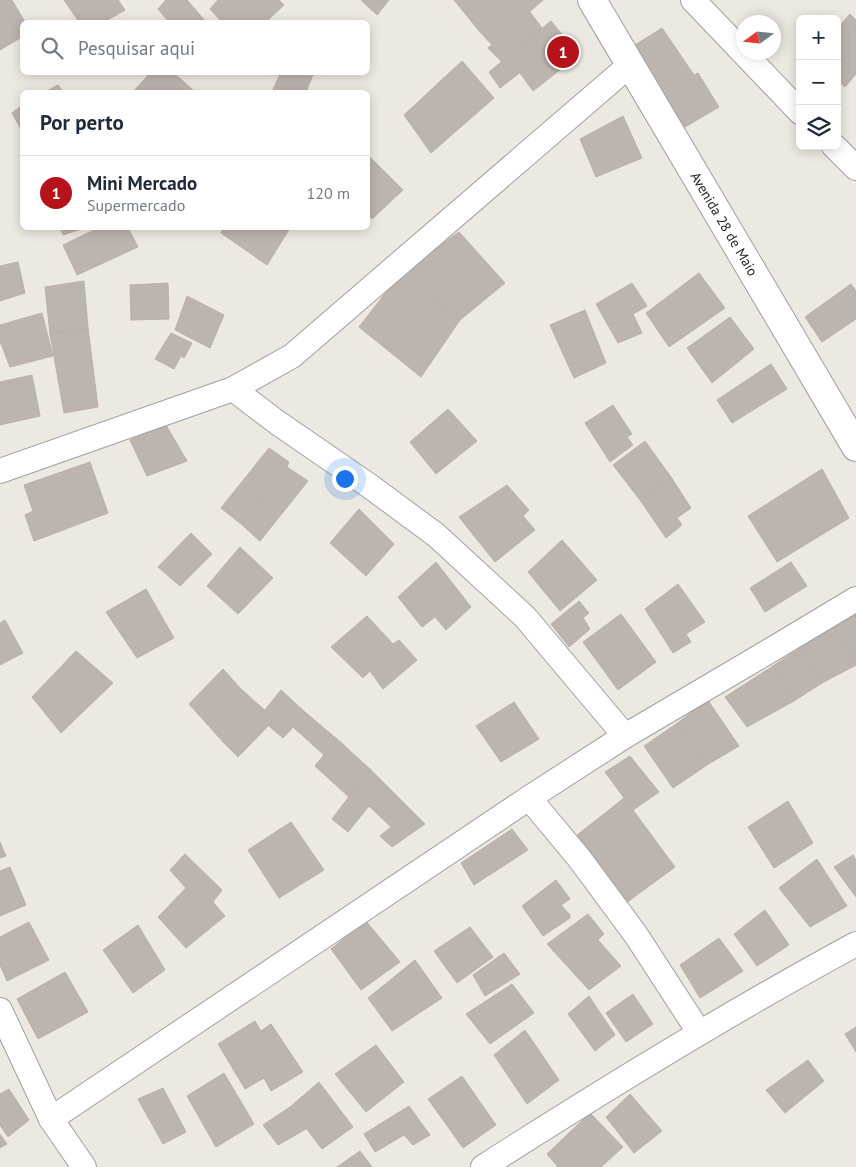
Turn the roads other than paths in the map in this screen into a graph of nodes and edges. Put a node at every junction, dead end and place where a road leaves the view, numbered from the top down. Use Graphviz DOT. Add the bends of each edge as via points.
graph roads {
  1 [pos="693,0"];
  2 [pos="595,2"];
  3 [pos="630,64"];
  4 [pos="796,108"];
  5 [pos="838,150"];
  6 [pos="856,168"];
  7 [pos="233,389"];
  8 [pos="856,446"];
  9 [pos="0,470"];
  10 [pos="856,599"];
  11 [pos="625,736"];
  12 [pos="529,798"];
  13 [pos="856,944"];
  14 [pos="0,1010"];
  15 [pos="699,1032"];
  16 [pos="51,1119"];
  17 [pos="84,1167"];
  18 [pos="483,1167"];
  1 -- 4 [label="street"];
  2 -- 3 [label="street, Avenida 28 de Maio"];
  3 -- 7 [label="street" via="292,356"];
  3 -- 8 [label="street, Avenida 28 de Maio"];
  5 -- 6 [label="street"];
  7 -- 9 [label="street"];
  7 -- 11 [label="street" via="436,535 525,617"];
  10 -- 11 [label="street"];
  11 -- 12 [label="street"];
  12 -- 15 [label="street" via="636,935"];
  12 -- 16 [label="street"];
  13 -- 15 [label="street"];
  14 -- 16 [label="street"];
  15 -- 18 [label="street"];
  16 -- 17 [label="street"];
}
